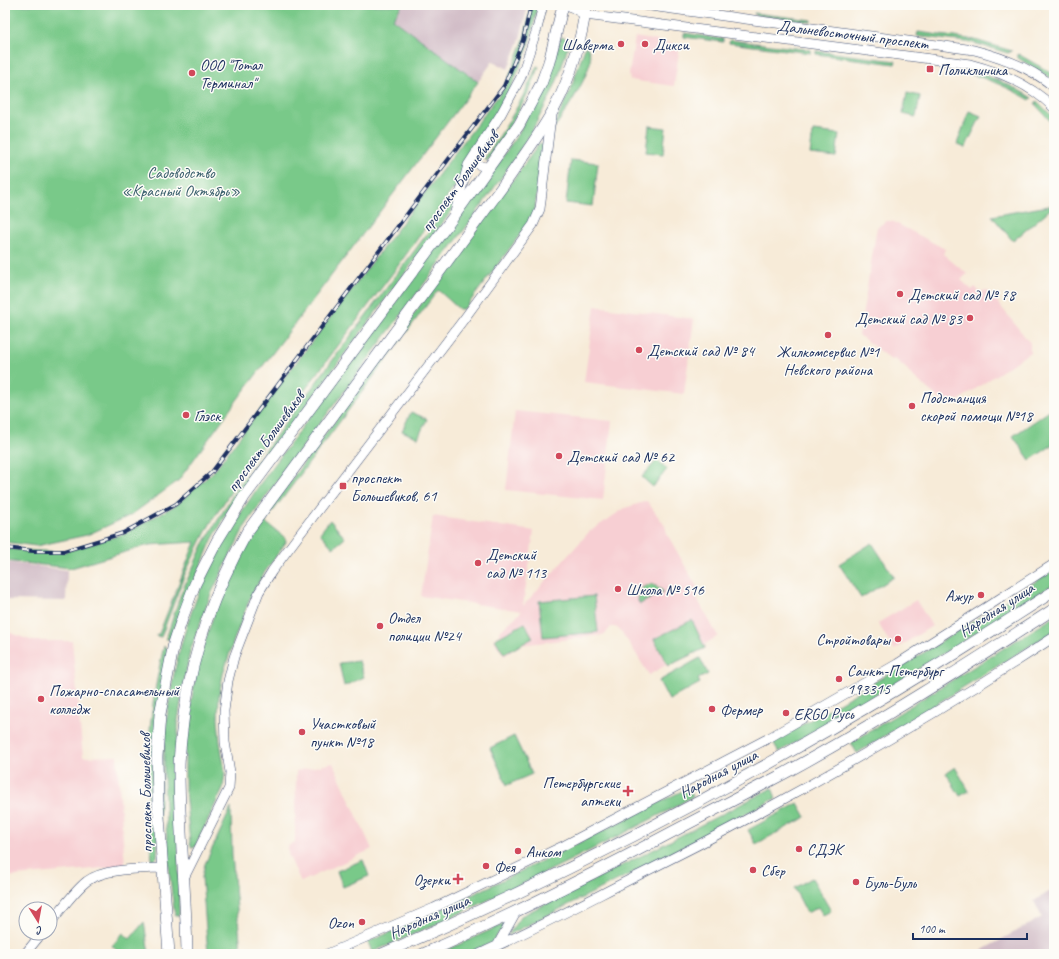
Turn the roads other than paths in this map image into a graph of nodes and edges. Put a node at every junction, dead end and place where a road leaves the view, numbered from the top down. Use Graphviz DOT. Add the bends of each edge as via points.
graph roads {
  1 [pos="543,5"];
  2 [pos="563,5"];
  3 [pos="568,5"];
  4 [pos="643,5"];
  5 [pos="585,10"];
  6 [pos="1054,87"];
  7 [pos="555,107"];
  8 [pos="1054,108"];
  9 [pos="476,152"];
  10 [pos="490,167"];
  11 [pos="454,216"];
  12 [pos="1054,564"];
  13 [pos="1054,591"];
  14 [pos="1054,609"];
  15 [pos="1054,637"];
  16 [pos="163,868"];
  17 [pos="183,881"];
  18 [pos="517,910"];
  19 [pos="58,915"];
  20 [pos="36,941"];
  21 [pos="497,946"];
  22 [pos="25,954"];
  23 [pos="169,954"];
  24 [pos="187,954"];
  25 [pos="327,954"];
  26 [pos="382,954"];
  27 [pos="423,954"];
  28 [pos="479,954"];
  1 -- 9 [label="street" via="521,77"];
  2 -- 10 [label="main road, проспект Большевиков" via="541,84 519,125"];
  3 -- 5 [label="street, Дальневосточный проспект"];
  4 -- 6 [label="street, Дальневосточный проспект" via="974,50 1012,62"];
  5 -- 7 [label="main road" via="580,40 566,84"];
  5 -- 8 [label="street, Дальневосточный проспект" via="970,64 1005,75 1039,95"];
  7 -- 17 [label="street" via="550,125 540,209 533,225 272,571 259,592 234,657 226,696 223,727 230,772 229,788"];
  7 -- 17 [label="main road" via="505,183 247,532 221,582 196,652 182,731 179,768"];
  9 -- 10 [label="street" via="477,163"];
  9 -- 11 [label="street" via="468,165"];
  10 -- 11 [label="main road, проспект Большевиков"];
  11 -- 16 [label="main road, проспект Большевиков" via="244,497 195,584 174,643 160,714 157,757"];
  12 -- 25 [label="street" via="897,664 761,743 565,845 434,908"];
  13 -- 26 [label="main road, Народная улица" via="895,691 778,759 536,884"];
  14 -- 18 [label="main road, Народная улица" via="786,773"];
  15 -- 21 [label="street" via="859,758 673,859"];
  16 -- 19 [label="street" via="98,875 87,882"];
  16 -- 23 [label="main road, проспект Большевиков"];
  17 -- 24 [label="main road"];
  18 -- 21 [label="street"];
  18 -- 27 [label="main road, Народная улица"];
  20 -- 22 [label="street"];
  21 -- 28 [label="street"];
}
